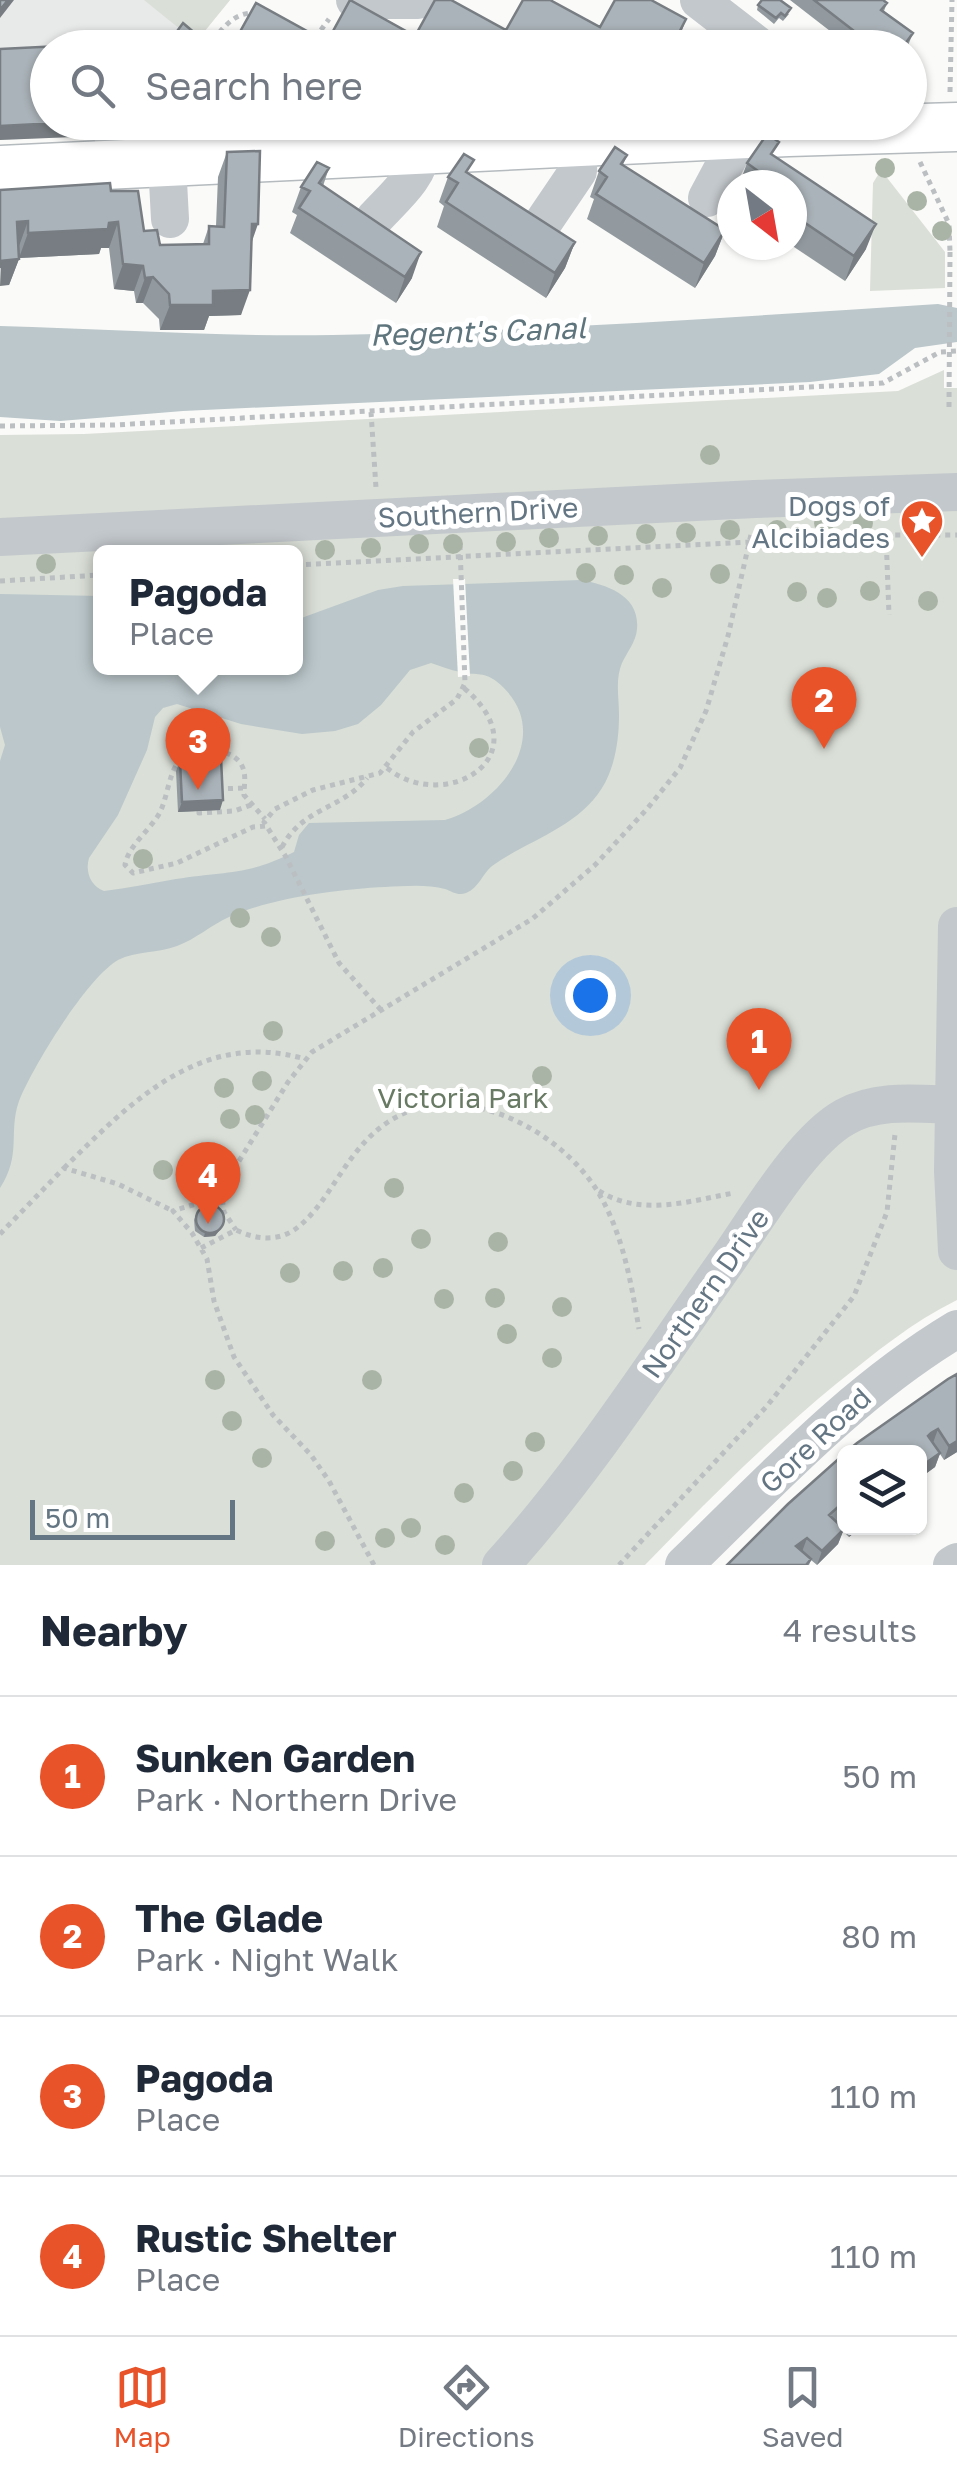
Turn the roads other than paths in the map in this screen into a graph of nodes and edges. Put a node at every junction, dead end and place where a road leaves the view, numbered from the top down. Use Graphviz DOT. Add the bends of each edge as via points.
graph roads {
  1 [pos="418,0"];
  2 [pos="699,0"];
  3 [pos="343,8"];
  4 [pos="738,30"];
  5 [pos="953,111"];
  6 [pos="927,114"];
  7 [pos="622,140"];
  8 [pos="730,140"];
  9 [pos="579,142"];
  10 [pos="114,144"];
  11 [pos="421,149"];
  12 [pos="167,163"];
  13 [pos="0,170"];
  14 [pos="707,198"];
  15 [pos="375,218"];
  16 [pos="170,219"];
  17 [pos="538,230"];
  18 [pos="957,492"];
  19 [pos="0,537"];
  20 [pos="957,926"];
  21 [pos="955,1104"];
  22 [pos="957,1251"];
  23 [pos="957,1329"];
  24 [pos="501,1565"];
  25 [pos="684,1565"];
  1 -- 3 [label="street"];
  2 -- 4 [label="street"];
  5 -- 6 [label="main road"];
  7 -- 9 [label="main road"];
  8 -- 14 [label="street" via="730,156"];
  9 -- 11 [label="main road"];
  9 -- 17 [label="street" via="578,170"];
  10 -- 12 [label="main road"];
  10 -- 13 [label="main road"];
  11 -- 12 [label="main road"];
  11 -- 15 [label="street" via="412,177"];
  12 -- 16 [label="street"];
  18 -- 19 [label="street, Southern Drive"];
  20 -- 21 [label="street"];
  21 -- 22 [label="street"];
  21 -- 24 [label="street, Northern Drive" via="878,1105 848,1114 812,1146 556,1501"];
  23 -- 25 [label="street, Gore Road" via="835,1417"];
}
